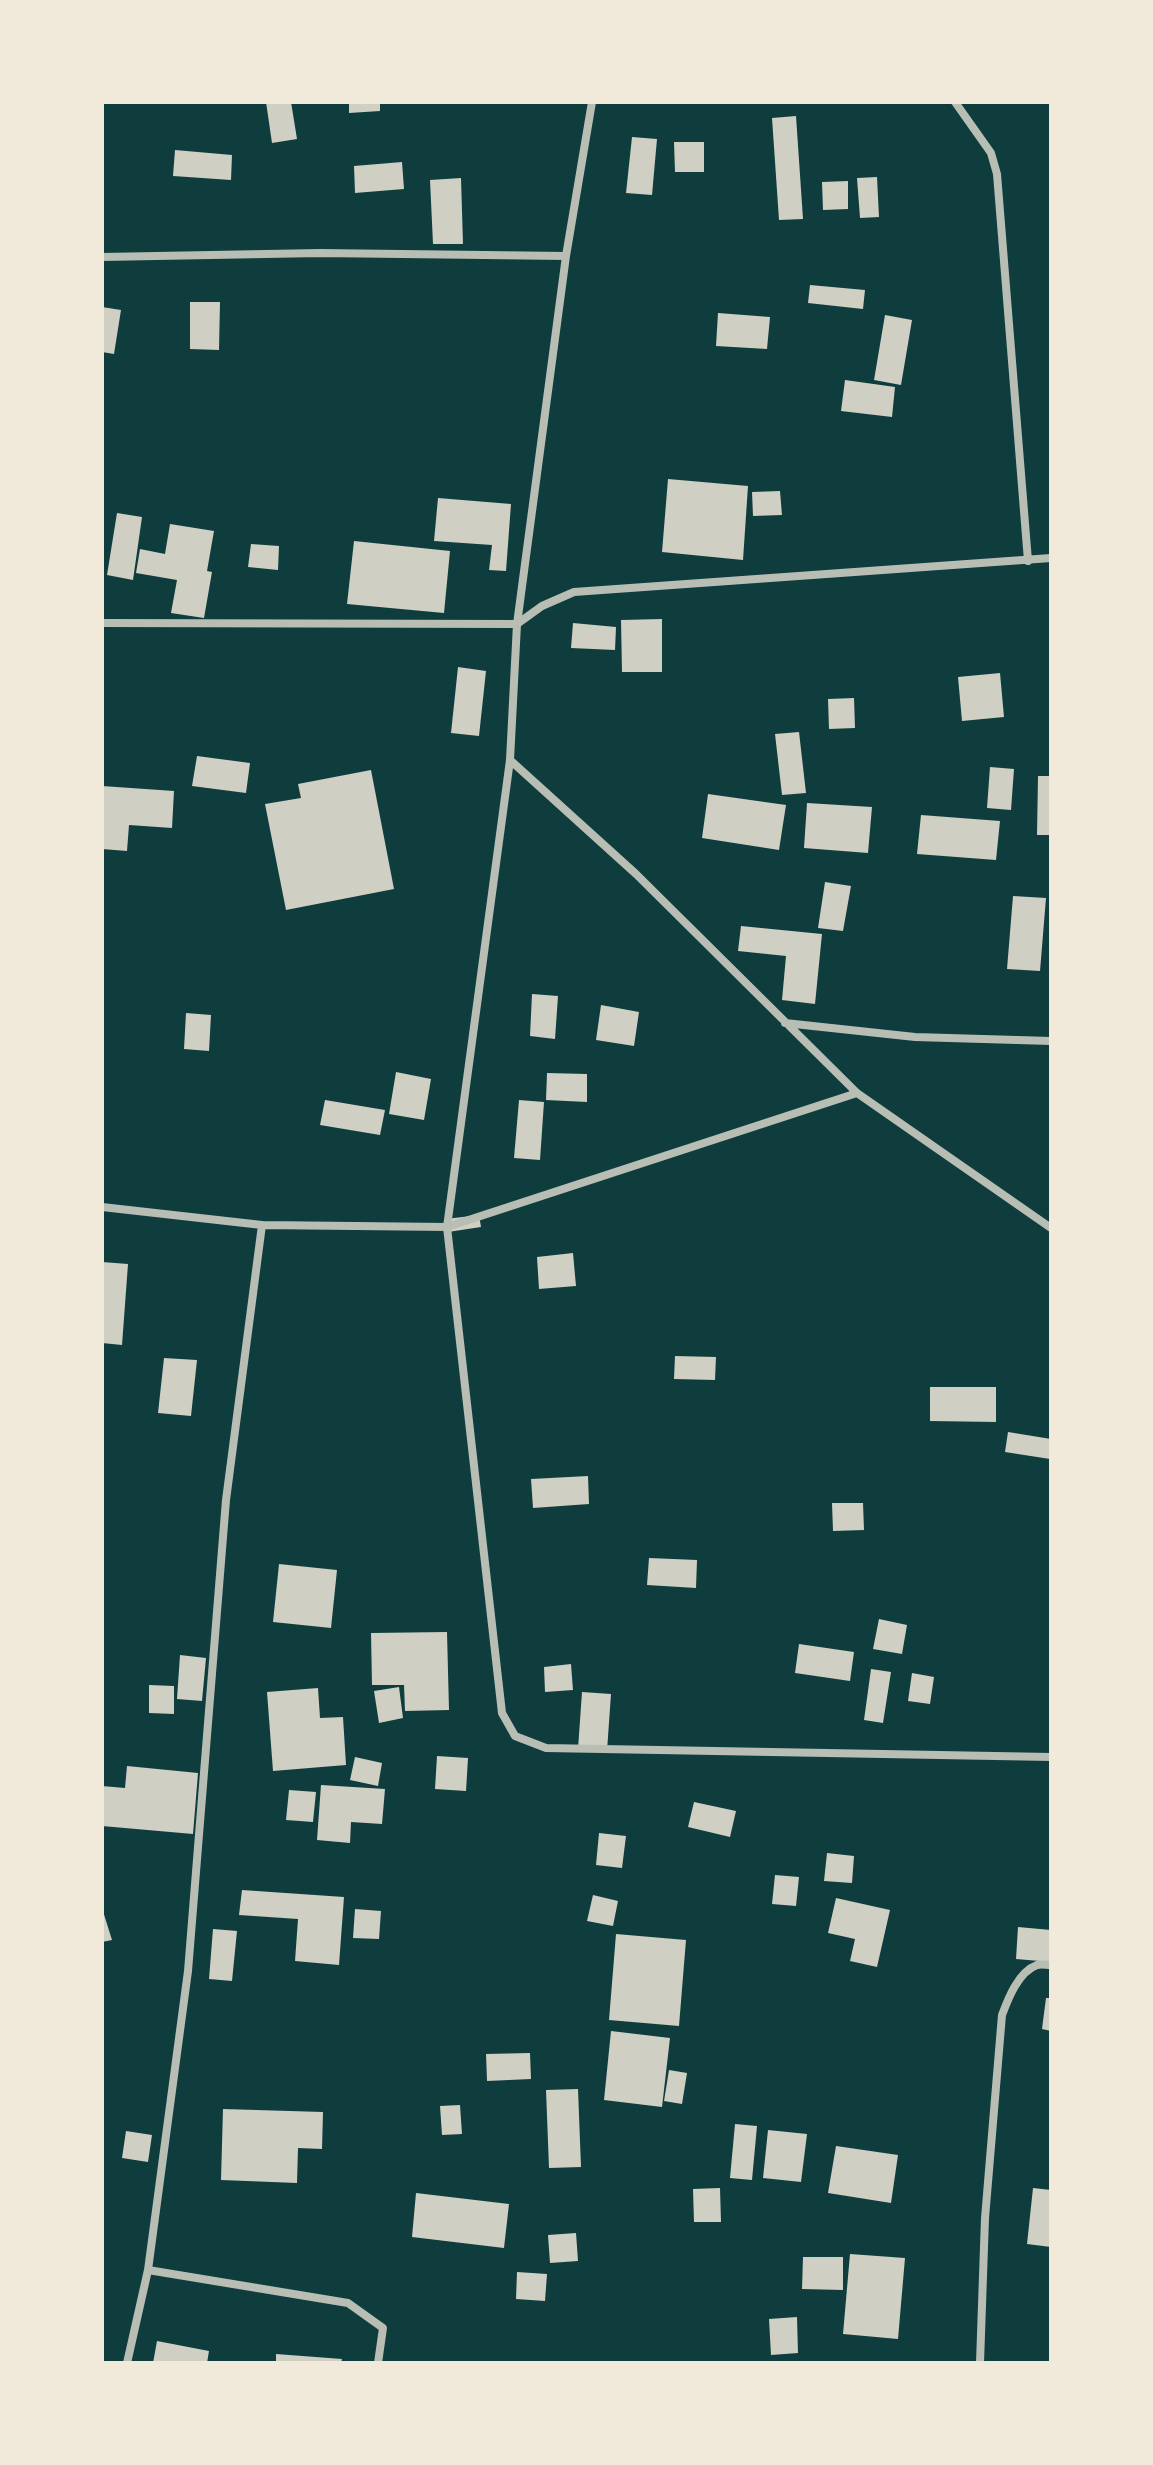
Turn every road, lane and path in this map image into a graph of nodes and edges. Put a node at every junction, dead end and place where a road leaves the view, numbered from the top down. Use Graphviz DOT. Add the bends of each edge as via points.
graph roads {
  1 [pos="592,102"];
  2 [pos="955,102"];
  3 [pos="566,256"];
  4 [pos="102,257"];
  5 [pos="1051,558"];
  6 [pos="1028,561"];
  7 [pos="102,623"];
  8 [pos="517,624"];
  9 [pos="510,760"];
  10 [pos="785,1023"];
  11 [pos="1051,1041"];
  12 [pos="857,1093"];
  13 [pos="102,1207"];
  14 [pos="262,1225"];
  15 [pos="447,1227"];
  16 [pos="1051,1228"];
  17 [pos="1051,1757"];
  18 [pos="1051,1965"];
  19 [pos="148,2270"];
  20 [pos="127,2363"];
  21 [pos="378,2363"];
  22 [pos="980,2363"];
  1 -- 3 [label="street"];
  2 -- 6 [label="street" via="991,153 997,174"];
  3 -- 4 [label="street"];
  3 -- 8 [label="street"];
  5 -- 6 [label="street"];
  6 -- 8 [label="street" via="574,592"];
  7 -- 8 [label="street"];
  8 -- 9 [label="street"];
  9 -- 10 [label="street" via="636,874"];
  9 -- 15 [label="street"];
  10 -- 11 [label="street" via="915,1037"];
  10 -- 12 [label="street"];
  12 -- 15 [label="street"];
  12 -- 16 [label="street"];
  13 -- 14 [label="street"];
  14 -- 15 [label="street"];
  14 -- 19 [label="street" via="226,1500 188,1971"];
  15 -- 17 [label="street" via="502,1713 515,1736 546,1748"];
  18 -- 22 [label="street" via="1037,1965 1023,1976 1002,2015 985,2218"];
  19 -- 20 [label="street"];
  19 -- 21 [label="street" via="348,2303 383,2328"];
}
